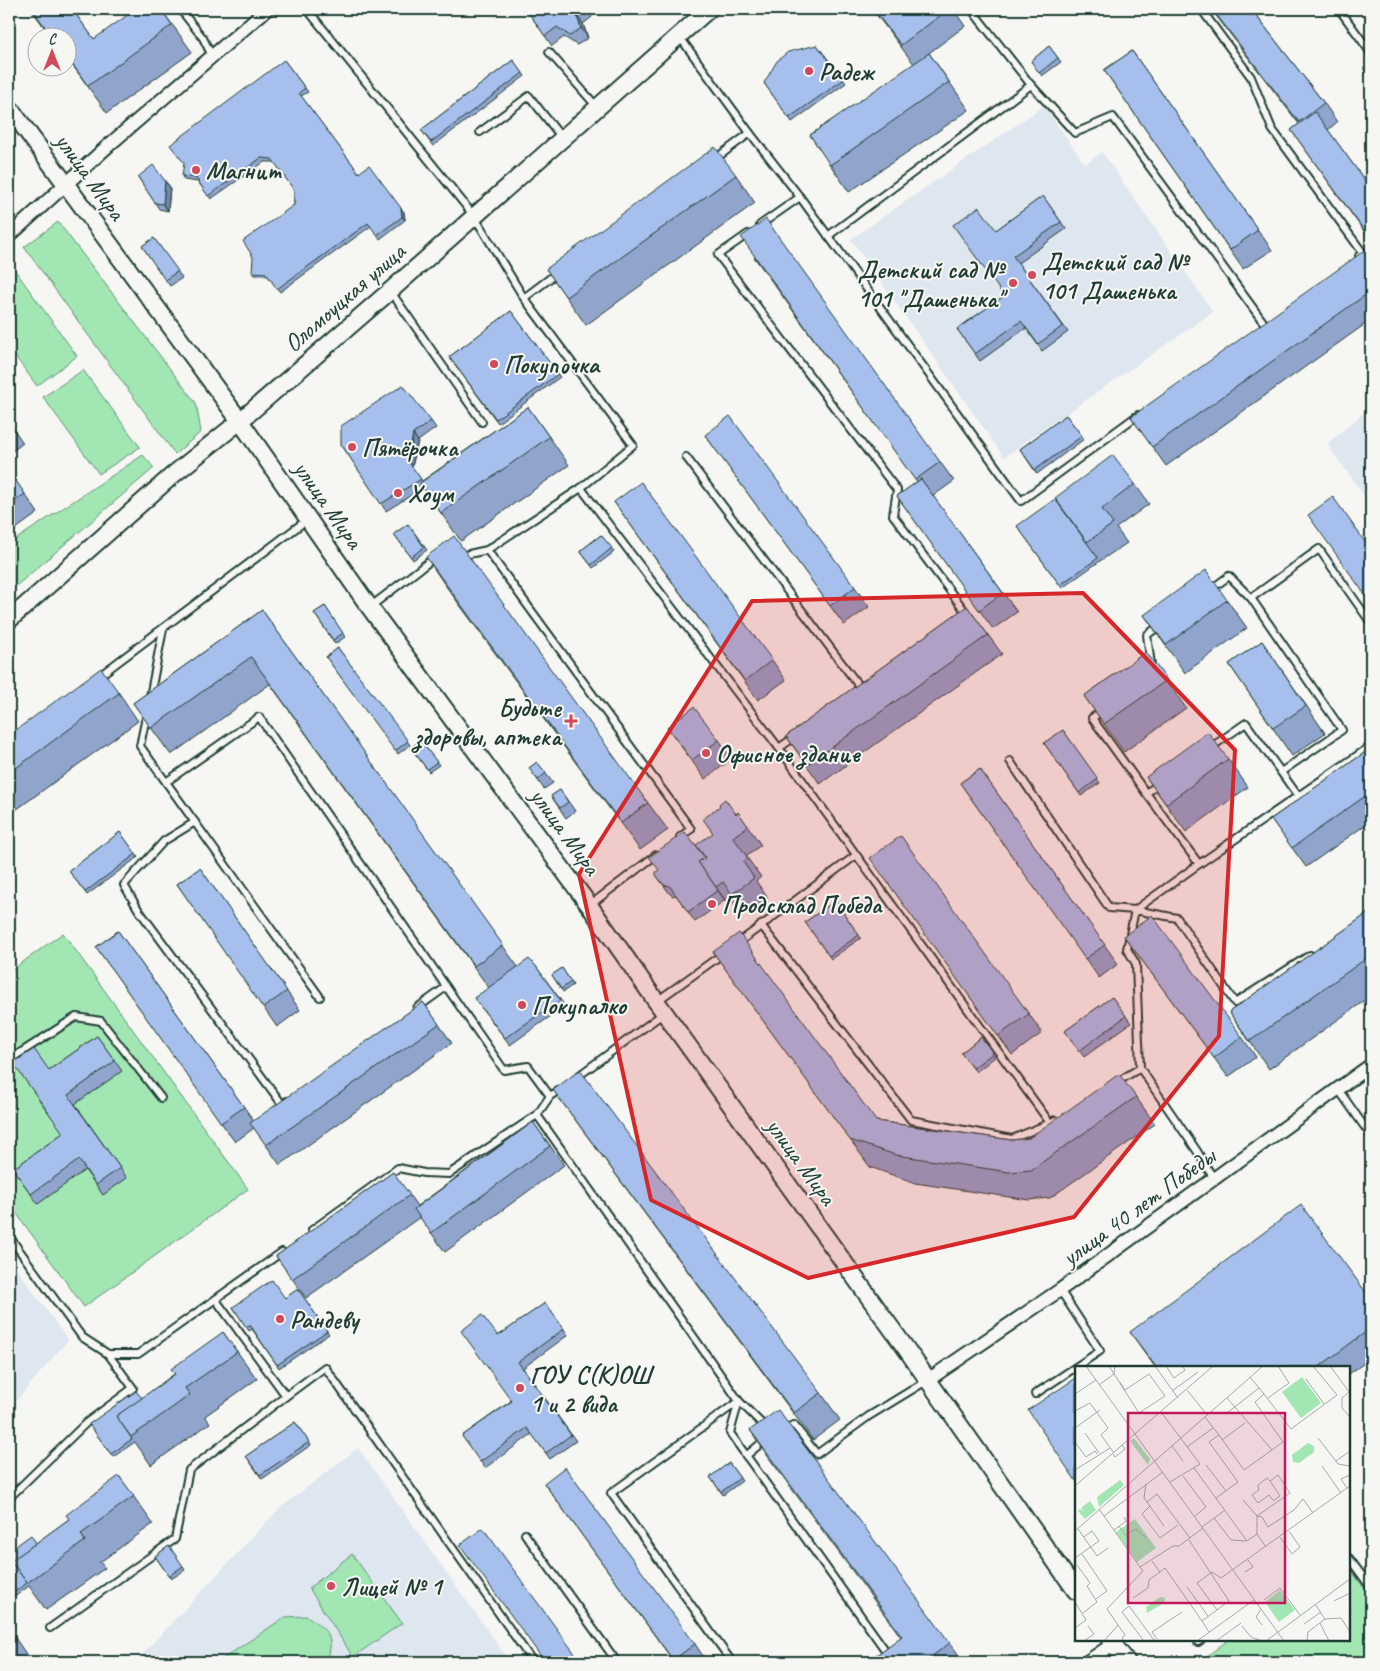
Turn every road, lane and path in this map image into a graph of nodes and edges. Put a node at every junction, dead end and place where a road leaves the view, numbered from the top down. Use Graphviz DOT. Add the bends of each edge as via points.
graph roads {
  1 [pos="180,9"];
  2 [pos="267,9"];
  3 [pos="307,9"];
  4 [pos="971,9"];
  5 [pos="1201,9"];
  6 [pos="1339,9"];
  7 [pos="702,13"];
  8 [pos="678,35"];
  9 [pos="548,52"];
  10 [pos="1371,53"];
  11 [pos="212,56"];
  12 [pos="1031,85"];
  13 [pos="9,107"];
  14 [pos="597,107"];
  15 [pos="480,132"];
  16 [pos="750,133"];
  17 [pos="562,138"];
  18 [pos="710,162"];
  19 [pos="66,186"];
  20 [pos="800,197"];
  21 [pos="474,216"];
  22 [pos="9,236"];
  23 [pos="828,236"];
  24 [pos="1356,258"];
  25 [pos="564,268"];
  26 [pos="390,292"];
  27 [pos="524,298"];
  28 [pos="1272,318"];
  29 [pos="1264,324"];
  30 [pos="1256,329"];
  31 [pos="1146,409"];
  32 [pos="240,420"];
  33 [pos="482,422"];
  34 [pos="686,457"];
  35 [pos="580,488"];
  36 [pos="308,519"];
  37 [pos="487,550"];
  38 [pos="449,557"];
  39 [pos="440,559"];
  40 [pos="1206,592"];
  41 [pos="1251,598"];
  42 [pos="370,607"];
  43 [pos="958,616"];
  44 [pos="9,620"];
  45 [pos="1371,623"];
  46 [pos="1162,624"];
  47 [pos="163,629"];
  48 [pos="1152,675"];
  49 [pos="94,680"];
  50 [pos="869,684"];
  51 [pos="862,690"];
  52 [pos="854,695"];
  53 [pos="1107,707"];
  54 [pos="801,732"];
  55 [pos="1371,746"];
  56 [pos="779,748"];
  57 [pos="1208,750"];
  58 [pos="1010,762"];
  59 [pos="1281,772"];
  60 [pos="166,782"];
  61 [pos="1161,782"];
  62 [pos="1146,793"];
  63 [pos="1298,796"];
  64 [pos="195,822"];
  65 [pos="676,840"];
  66 [pos="661,851"];
  67 [pos="856,856"];
  68 [pos="1199,864"];
  69 [pos="589,905"];
  70 [pos="1135,910"];
  71 [pos="762,926"];
  72 [pos="1315,951"];
  73 [pos="446,987"];
  74 [pos="320,997"];
  75 [pos="660,1007"];
  76 [pos="407,1015"];
  77 [pos="9,1060"];
  78 [pos="1371,1065"];
  79 [pos="1140,1068"];
  80 [pos="574,1079"];
  81 [pos="566,1085"];
  82 [pos="1107,1088"];
  83 [pos="1338,1090"];
  84 [pos="550,1096"];
  85 [pos="161,1098"];
  86 [pos="290,1098"];
  87 [pos="538,1115"];
  88 [pos="1058,1118"];
  89 [pos="1050,1123"];
  90 [pos="1371,1136"];
  91 [pos="1214,1179"];
  92 [pos="9,1236"];
  93 [pos="303,1237"];
  94 [pos="287,1248"];
  95 [pos="1060,1290"];
  96 [pos="216,1300"];
  97 [pos="108,1354"];
  98 [pos="1077,1366"];
  99 [pos="1075,1368"];
  100 [pos="928,1380"];
  101 [pos="1035,1394"];
  102 [pos="286,1396"];
  103 [pos="739,1401"];
  104 [pos="779,1430"];
  105 [pos="746,1456"];
  106 [pos="9,1498"];
  107 [pos="525,1534"];
  108 [pos="1350,1559"];
  109 [pos="1371,1588"];
  110 [pos="1075,1590"];
  111 [pos="50,1628"];
  112 [pos="1112,1642"];
  113 [pos="533,1662"];
  114 [pos="617,1662"];
  115 [pos="732,1662"];
  116 [pos="876,1662"];
  117 [pos="1087,1662"];
  118 [pos="1127,1662"];
  1 -- 11 [label="lane" via="203,38"];
  2 -- 11 [label="street"];
  3 -- 21 [label="lane"];
  4 -- 12 [label="lane"];
  5 -- 24 [label="lane" via="1251,77 1272,129 1364,253"];
  6 -- 10 [label="lane"];
  7 -- 8 [label="street, Оломоуцкая улица"];
  8 -- 14 [label="street, Оломоуцкая улица"];
  8 -- 16 [label="lane"];
  9 -- 14 [label="lane"];
  11 -- 19 [label="street"];
  12 -- 23 [label="lane"];
  12 -- 29 [label="lane" via="1075,133 1113,117"];
  13 -- 19 [label="street, улица Мира"];
  14 -- 17 [label="street, Оломоуцкая улица"];
  15 -- 17 [label="lane" via="529,96"];
  16 -- 18 [label="lane"];
  16 -- 20 [label="lane"];
  17 -- 21 [label="street, Оломоуцкая улица"];
  19 -- 22 [label="street"];
  19 -- 32 [label="street, улица Мира"];
  20 -- 23 [label="lane"];
  20 -- 43 [label="lane" via="718,256 897,490 893,515 966,611"];
  21 -- 26 [label="street, Оломоуцкая улица"];
  21 -- 27 [label="lane"];
  23 -- 31 [label="lane" via="1021,501"];
  25 -- 27 [label="lane"];
  26 -- 32 [label="street, Оломоуцкая улица"];
  26 -- 33 [label="lane"];
  27 -- 35 [label="lane" via="633,445"];
  28 -- 29 [label="lane"];
  29 -- 30 [label="lane"];
  32 -- 36 [label="street, улица Мира"];
  32 -- 44 [label="street, Оломоуцкая улица"];
  34 -- 51 [label="lane"];
  35 -- 37 [label="lane"];
  35 -- 56 [label="lane"];
  36 -- 42 [label="street, улица Мира"];
  36 -- 47 [label="lane"];
  37 -- 38 [label="lane"];
  37 -- 65 [label="lane" via="690,829"];
  39 -- 42 [label="lane" via="430,561"];
  40 -- 41 [label="lane" via="1229,576"];
  41 -- 45 [label="lane" via="1319,548"];
  41 -- 59 [label="lane" via="1342,730"];
  42 -- 69 [label="street, улица Мира"];
  46 -- 48 [label="lane" via="1147,635"];
  47 -- 49 [label="lane"];
  47 -- 60 [label="lane" via="140,746"];
  50 -- 51 [label="lane"];
  51 -- 52 [label="lane"];
  53 -- 62 [label="lane" via="1092,718"];
  54 -- 56 [label="lane"];
  55 -- 63 [label="lane"];
  56 -- 67 [label="lane"];
  57 -- 59 [label="lane" via="1246,723"];
  58 -- 70 [label="lane" via="1109,908"];
  59 -- 63 [label="lane"];
  60 -- 64 [label="lane"];
  60 -- 73 [label="lane" via="259,717"];
  61 -- 62 [label="lane"];
  62 -- 68 [label="lane"];
  63 -- 68 [label="lane"];
  64 -- 74 [label="lane"];
  64 -- 86 [label="lane" via="164,841 124,885 138,909 282,1104"];
  66 -- 69 [label="lane"];
  67 -- 71 [label="lane"];
  67 -- 89 [label="lane"];
  68 -- 70 [label="lane"];
  69 -- 75 [label="street, улица Мира"];
  70 -- 72 [label="lane" via="1177,918 1236,1004"];
  70 -- 79 [label="lane" via="1127,949 1136,964"];
  71 -- 75 [label="lane"];
  71 -- 89 [label="lane" via="911,1120 1012,1139"];
  73 -- 76 [label="lane"];
  73 -- 84 [label="lane" via="504,1070 528,1066"];
  75 -- 80 [label="lane"];
  75 -- 100 [label="street, улица Мира"];
  77 -- 85 [label="lane" via="76,1017 101,1021"];
  78 -- 83 [label="street, улица 40 лет Победы"];
  79 -- 82 [label="lane"];
  79 -- 91 [label="lane"];
  81 -- 84 [label="lane"];
  83 -- 90 [label="lane"];
  83 -- 91 [label="street, улица 40 лет Победы"];
  84 -- 87 [label="lane"];
  87 -- 93 [label="lane" via="449,1174 398,1168"];
  87 -- 103 [label="lane"];
  88 -- 89 [label="lane"];
  91 -- 95 [label="street, улица 40 лет Победы"];
  92 -- 97 [label="lane" via="82,1337"];
  94 -- 96 [label="lane"];
  95 -- 98 [label="lane" via="1100,1351"];
  95 -- 100 [label="street, улица 40 лет Победы"];
  96 -- 97 [label="lane" via="138,1354"];
  96 -- 102 [label="lane"];
  97 -- 106 [label="lane" via="133,1388 86,1423"];
  99 -- 101 [label="lane"];
  100 -- 104 [label="lane" via="816,1454 794,1425"];
  100 -- 110 [label="street, улица Мира"];
  102 -- 111 [label="lane" via="189,1470 175,1539"];
  102 -- 113 [label="lane" via="325,1367"];
  103 -- 105 [label="lane" via="730,1433"];
  103 -- 105 [label="lane" via="772,1433"];
  103 -- 115 [label="lane" via="611,1493"];
  105 -- 116 [label="lane" via="888,1654"];
  107 -- 114 [label="lane"];
  108 -- 109 [label="lane"];
  112 -- 117 [label="street"];
  112 -- 118 [label="street"];
}
